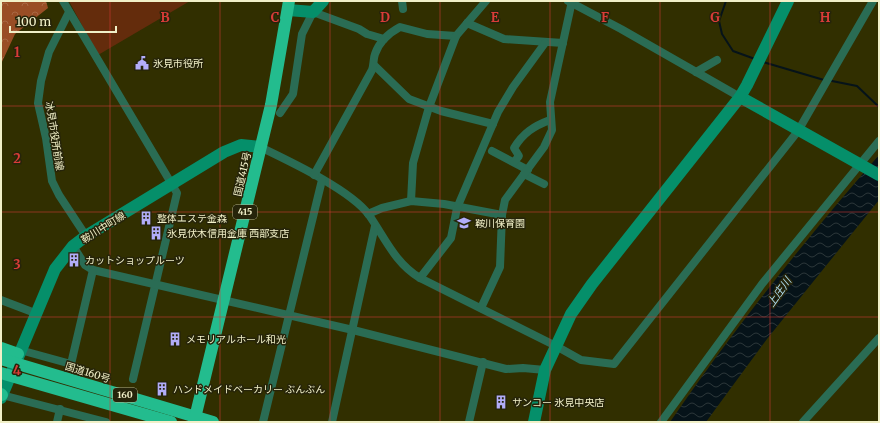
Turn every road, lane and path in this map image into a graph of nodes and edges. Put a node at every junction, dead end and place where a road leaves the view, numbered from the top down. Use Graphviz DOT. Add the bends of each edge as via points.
graph roads {
  1 [pos="63,1"];
  2 [pos="323,1"];
  3 [pos="486,1"];
  4 [pos="788,1"];
  5 [pos="874,1"];
  6 [pos="570,2"];
  7 [pos="879,4"];
  8 [pos="288,6"];
  9 [pos="69,12"];
  10 [pos="313,12"];
  11 [pos="467,23"];
  12 [pos="456,36"];
  13 [pos="384,39"];
  14 [pos="545,43"];
  15 [pos="563,44"];
  16 [pos="717,60"];
  17 [pos="374,65"];
  18 [pos="696,72"];
  19 [pos="740,97"];
  20 [pos="429,107"];
  21 [pos="280,113"];
  22 [pos="550,120"];
  23 [pos="493,124"];
  24 [pos="798,131"];
  25 [pos="879,141"];
  26 [pos="260,147"];
  27 [pos="492,151"];
  28 [pos="514,162"];
  29 [pos="860,164"];
  30 [pos="526,172"];
  31 [pos="314,175"];
  32 [pos="879,175"];
  33 [pos="322,180"];
  34 [pos="544,184"];
  35 [pos="172,185"];
  36 [pos="411,202"];
  37 [pos="457,208"];
  38 [pos="368,214"];
  39 [pos="502,215"];
  40 [pos="375,226"];
  41 [pos="86,236"];
  42 [pos="73,246"];
  43 [pos="93,270"];
  44 [pos="420,278"];
  45 [pos="155,284"];
  46 [pos="1,300"];
  47 [pos="224,301"];
  48 [pos="481,308"];
  49 [pos="36,313"];
  50 [pos="289,316"];
  51 [pos="353,330"];
  52 [pos="879,338"];
  53 [pos="556,346"];
  54 [pos="1,348"];
  55 [pos="19,352"];
  56 [pos="1,359"];
  57 [pos="483,362"];
  58 [pos="545,370"];
  59 [pos="1,373"];
  60 [pos="133,379"];
  61 [pos="2,396"];
  62 [pos="60,409"];
  63 [pos="195,419"];
  64 [pos="57,422"];
  65 [pos="106,422"];
  66 [pos="171,422"];
  67 [pos="213,422"];
  68 [pos="263,422"];
  69 [pos="332,422"];
  70 [pos="469,422"];
  71 [pos="534,422"];
  72 [pos="661,422"];
  73 [pos="803,422"];
  1 -- 9 [label="street"];
  2 -- 10 [label="street"];
  3 -- 11 [label="street"];
  4 -- 19 [label="street"];
  5 -- 7 [label="street"];
  5 -- 24 [label="street"];
  6 -- 15 [label="street"];
  6 -- 18 [label="street"];
  8 -- 10 [label="street"];
  8 -- 26 [label="highway, 国道415号 / 415" via="271,105"];
  9 -- 35 [label="street"];
  9 -- 41 [label="street, 冰見市役所前線" via="49,52 38,103 52,181"];
  10 -- 13 [label="street"];
  10 -- 21 [label="street" via="302,34 293,94"];
  11 -- 12 [label="street"];
  11 -- 14 [label="street" via="504,39"];
  12 -- 13 [label="street" via="427,34 400,27"];
  12 -- 20 [label="street"];
  13 -- 17 [label="street" via="375,54"];
  14 -- 15 [label="street"];
  14 -- 23 [label="street" via="513,87"];
  15 -- 22 [label="street" via="550,102"];
  16 -- 18 [label="street"];
  17 -- 20 [label="street" via="409,99"];
  17 -- 31 [label="street"];
  18 -- 19 [label="street"];
  19 -- 24 [label="street"];
  19 -- 53 [label="street" via="592,284 571,314"];
  20 -- 23 [label="street"];
  20 -- 36 [label="street" via="413,163"];
  22 -- 28 [label="street" via="537,125 521,138 514,148 519,156"];
  22 -- 30 [label="street" via="550,136"];
  23 -- 37 [label="street"];
  24 -- 29 [label="street"];
  24 -- 53 [label="street" via="614,364 581,360"];
  25 -- 29 [label="street"];
  26 -- 31 [label="street"];
  26 -- 35 [label="street, 鞍川中町線" via="241,145 224,152"];
  26 -- 47 [label="highway, 国道415号 / 415"];
  27 -- 28 [label="street"];
  28 -- 30 [label="street"];
  29 -- 32 [label="street"];
  29 -- 72 [label="street" via="762,284"];
  30 -- 34 [label="street"];
  30 -- 39 [label="street" via="505,200"];
  31 -- 33 [label="street"];
  33 -- 38 [label="street" via="340,190"];
  33 -- 50 [label="street"];
  35 -- 41 [label="street, 鞍川中町線"];
  35 -- 45 [label="street" via="177,193"];
  36 -- 37 [label="street" via="444,204"];
  36 -- 38 [label="street" via="382,208"];
  37 -- 39 [label="street"];
  37 -- 44 [label="street" via="451,238"];
  38 -- 40 [label="street"];
  39 -- 48 [label="street" via="500,267"];
  40 -- 44 [label="street" via="393,254"];
  40 -- 51 [label="street"];
  41 -- 42 [label="street, 鞍川中町線"];
  42 -- 43 [label="street" via="85,265"];
  42 -- 49 [label="street, 鞍川中町線" via="55,269"];
  43 -- 45 [label="street"];
  43 -- 55 [label="street" via="71,364"];
  44 -- 48 [label="street"];
  45 -- 47 [label="street"];
  45 -- 60 [label="street"];
  46 -- 49 [label="street"];
  47 -- 50 [label="street"];
  47 -- 63 [label="highway, 国道415号 / 415"];
  48 -- 53 [label="street"];
  49 -- 55 [label="street, 鞍川中町線"];
  50 -- 51 [label="street"];
  50 -- 68 [label="street"];
  51 -- 57 [label="street"];
  51 -- 69 [label="street"];
  52 -- 73 [label="street"];
  53 -- 58 [label="street"];
  54 -- 55 [label="highway"];
  55 -- 61 [label="street, 鞍川中町線"];
  56 -- 63 [label="highway, 国道160号 / 160"];
  57 -- 58 [label="street" via="506,369"];
  57 -- 70 [label="street"];
  58 -- 71 [label="street"];
  59 -- 66 [label="highway, 160"];
  61 -- 62 [label="street"];
  62 -- 64 [label="street"];
  62 -- 65 [label="street"];
  63 -- 67 [label="highway, 国道160号 / 160"];
}
